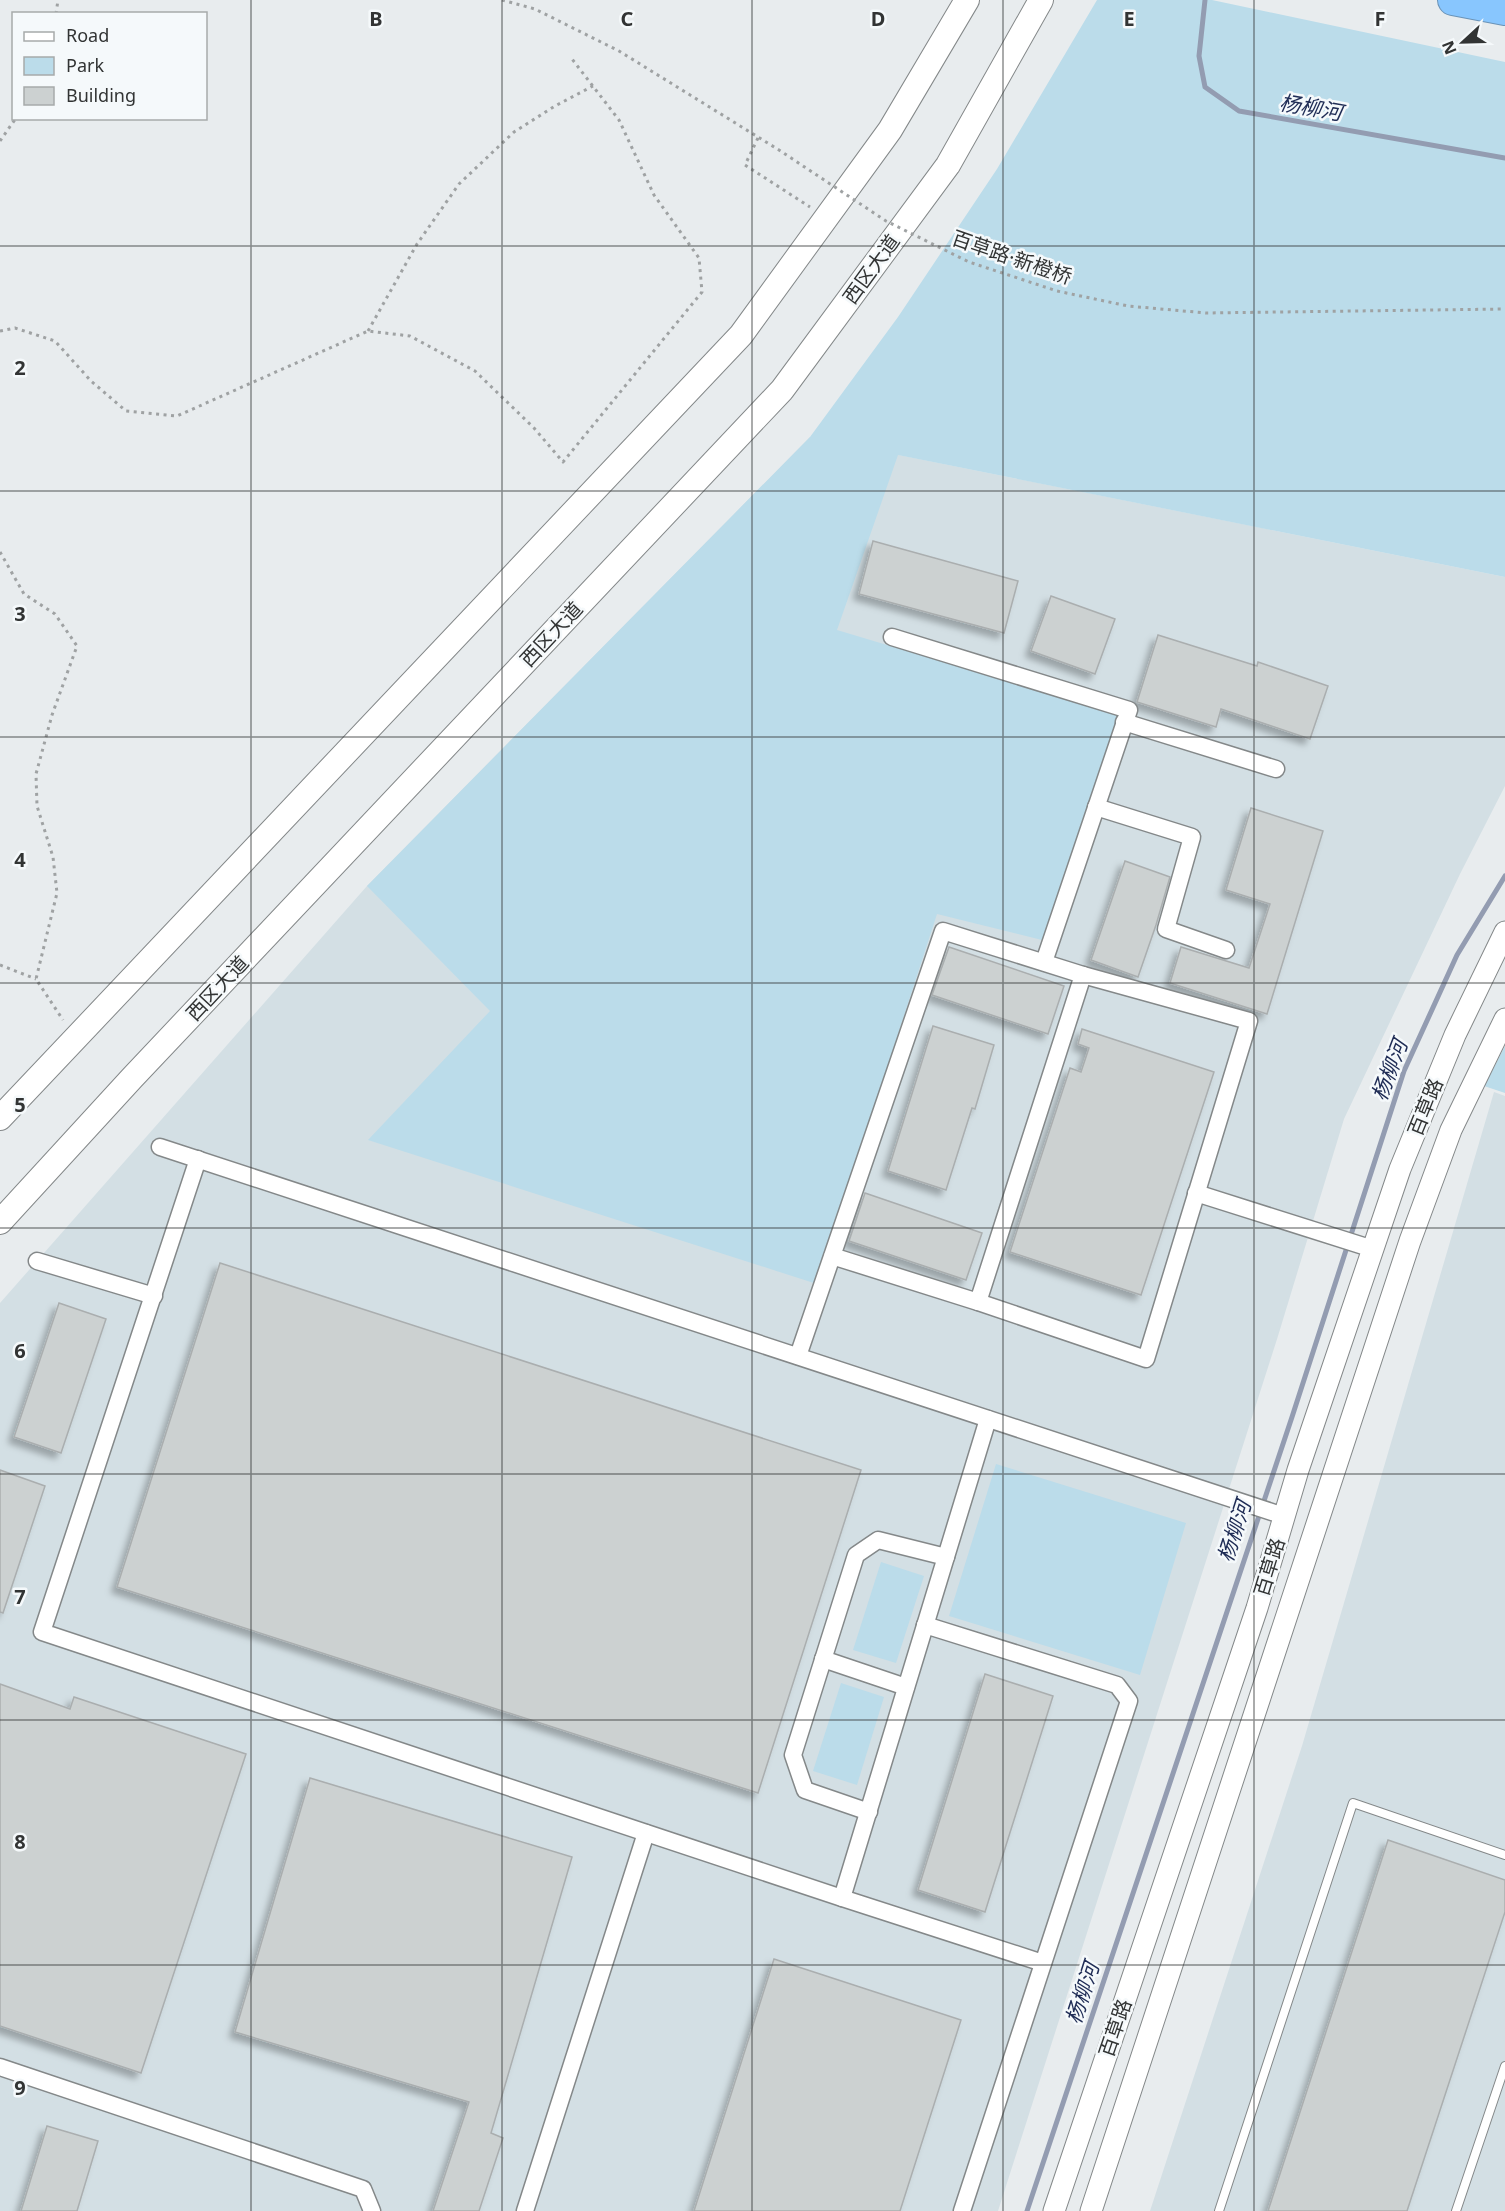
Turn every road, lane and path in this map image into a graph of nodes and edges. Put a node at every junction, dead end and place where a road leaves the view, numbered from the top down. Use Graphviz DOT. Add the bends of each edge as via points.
graph roads {
  1 [pos="502,0"];
  2 [pos="967,0"];
  3 [pos="1041,0"];
  4 [pos="1452,0"];
  5 [pos="1505,10"];
  6 [pos="572,59"];
  7 [pos="593,86"];
  8 [pos="15,120"];
  9 [pos="758,138"];
  10 [pos="0,141"];
  11 [pos="827,217"];
  12 [pos="1505,309"];
  13 [pos="0,331"];
  14 [pos="368,331"];
  15 [pos="0,552"];
  16 [pos="892,637"];
  17 [pos="1125,722"];
  18 [pos="1276,769"];
  19 [pos="1096,807"];
  20 [pos="1505,932"];
  21 [pos="1226,950"];
  22 [pos="1044,962"];
  23 [pos="0,965"];
  24 [pos="1083,975"];
  25 [pos="36,979"];
  26 [pos="1505,1019"];
  27 [pos="75,1038"];
  28 [pos="3,1108"];
  29 [pos="160,1147"];
  30 [pos="198,1160"];
  31 [pos="1196,1193"];
  32 [pos="0,1222"];
  33 [pos="1365,1247"];
  34 [pos="832,1256"];
  35 [pos="37,1261"];
  36 [pos="153,1296"];
  37 [pos="978,1302"];
  38 [pos="798,1356"];
  39 [pos="988,1419"];
  40 [pos="1277,1514"];
  41 [pos="946,1557"];
  42 [pos="925,1625"];
  43 [pos="823,1659"];
  44 [pos="906,1688"];
  45 [pos="869,1812"];
  46 [pos="646,1833"];
  47 [pos="1505,1855"];
  48 [pos="842,1898"];
  49 [pos="1043,1963"];
  50 [pos="1505,2066"];
  51 [pos="0,2067"];
  52 [pos="372,2211"];
  53 [pos="525,2211"];
  54 [pos="962,2211"];
  55 [pos="1054,2211"];
  56 [pos="1091,2211"];
  57 [pos="1219,2211"];
  58 [pos="1456,2211"];
  1 -- 9 [label="path, 百草路·新橙桥, bridge" via="535,9 619,51"];
  2 -- 11 [label="main road" via="890,130"];
  3 -- 32 [label="main road, 西区大道" via="948,165 782,390"];
  4 -- 5 [label="highway"];
  6 -- 7 [label="path"];
  7 -- 14 [label="path" via="514,132 459,184 417,244"];
  7 -- 14 [label="path" via="619,120 654,195 699,258 702,292 563,462 475,371 410,336"];
  8 -- 10 [label="path"];
  9 -- 11 [label="path" via="745,165"];
  9 -- 12 [label="path, 百草路·新橙桥, bridge" via="886,221 969,262 1057,291 1128,306 1206,313"];
  11 -- 27 [label="main road" via="741,335"];
  13 -- 14 [label="path" via="15,328 55,341 91,381 126,411 177,416"];
  15 -- 25 [label="path" via="24,594 55,614 77,646 36,774 37,806 53,856 57,893"];
  16 -- 17 [label="street" via="1129,710"];
  17 -- 18 [label="street"];
  17 -- 19 [label="street"];
  19 -- 21 [label="street" via="1192,837 1166,929"];
  19 -- 22 [label="street"];
  20 -- 33 [label="street, 百草路" via="1455,1035"];
  22 -- 24 [label="street"];
  22 -- 34 [label="street" via="943,931"];
  23 -- 25 [label="path"];
  24 -- 31 [label="street" via="1248,1021"];
  24 -- 37 [label="street"];
  25 -- 27 [label="path"];
  26 -- 56 [label="street, 百草路" via="1451,1130 1410,1241"];
  27 -- 28 [label="main road"];
  29 -- 30 [label="street"];
  30 -- 36 [label="street"];
  30 -- 38 [label="street"];
  31 -- 33 [label="street"];
  31 -- 37 [label="street" via="1146,1359"];
  33 -- 40 [label="street, 百草路"];
  34 -- 37 [label="street"];
  34 -- 38 [label="street"];
  35 -- 36 [label="street"];
  36 -- 46 [label="street" via="42,1632"];
  38 -- 39 [label="street"];
  39 -- 40 [label="street"];
  39 -- 41 [label="street"];
  40 -- 55 [label="street, 百草路" via="1257,1608"];
  41 -- 42 [label="street"];
  41 -- 43 [label="street" via="878,1539 856,1555"];
  42 -- 44 [label="street"];
  42 -- 49 [label="street" via="1116,1685 1129,1701"];
  43 -- 44 [label="street"];
  43 -- 45 [label="street" via="793,1755 805,1790"];
  44 -- 45 [label="street"];
  45 -- 48 [label="street"];
  46 -- 48 [label="street"];
  46 -- 53 [label="street"];
  47 -- 57 [label="lane" via="1353,1803"];
  48 -- 49 [label="street"];
  49 -- 54 [label="street"];
  50 -- 58 [label="lane"];
  51 -- 52 [label="street" via="363,2189"];
}
